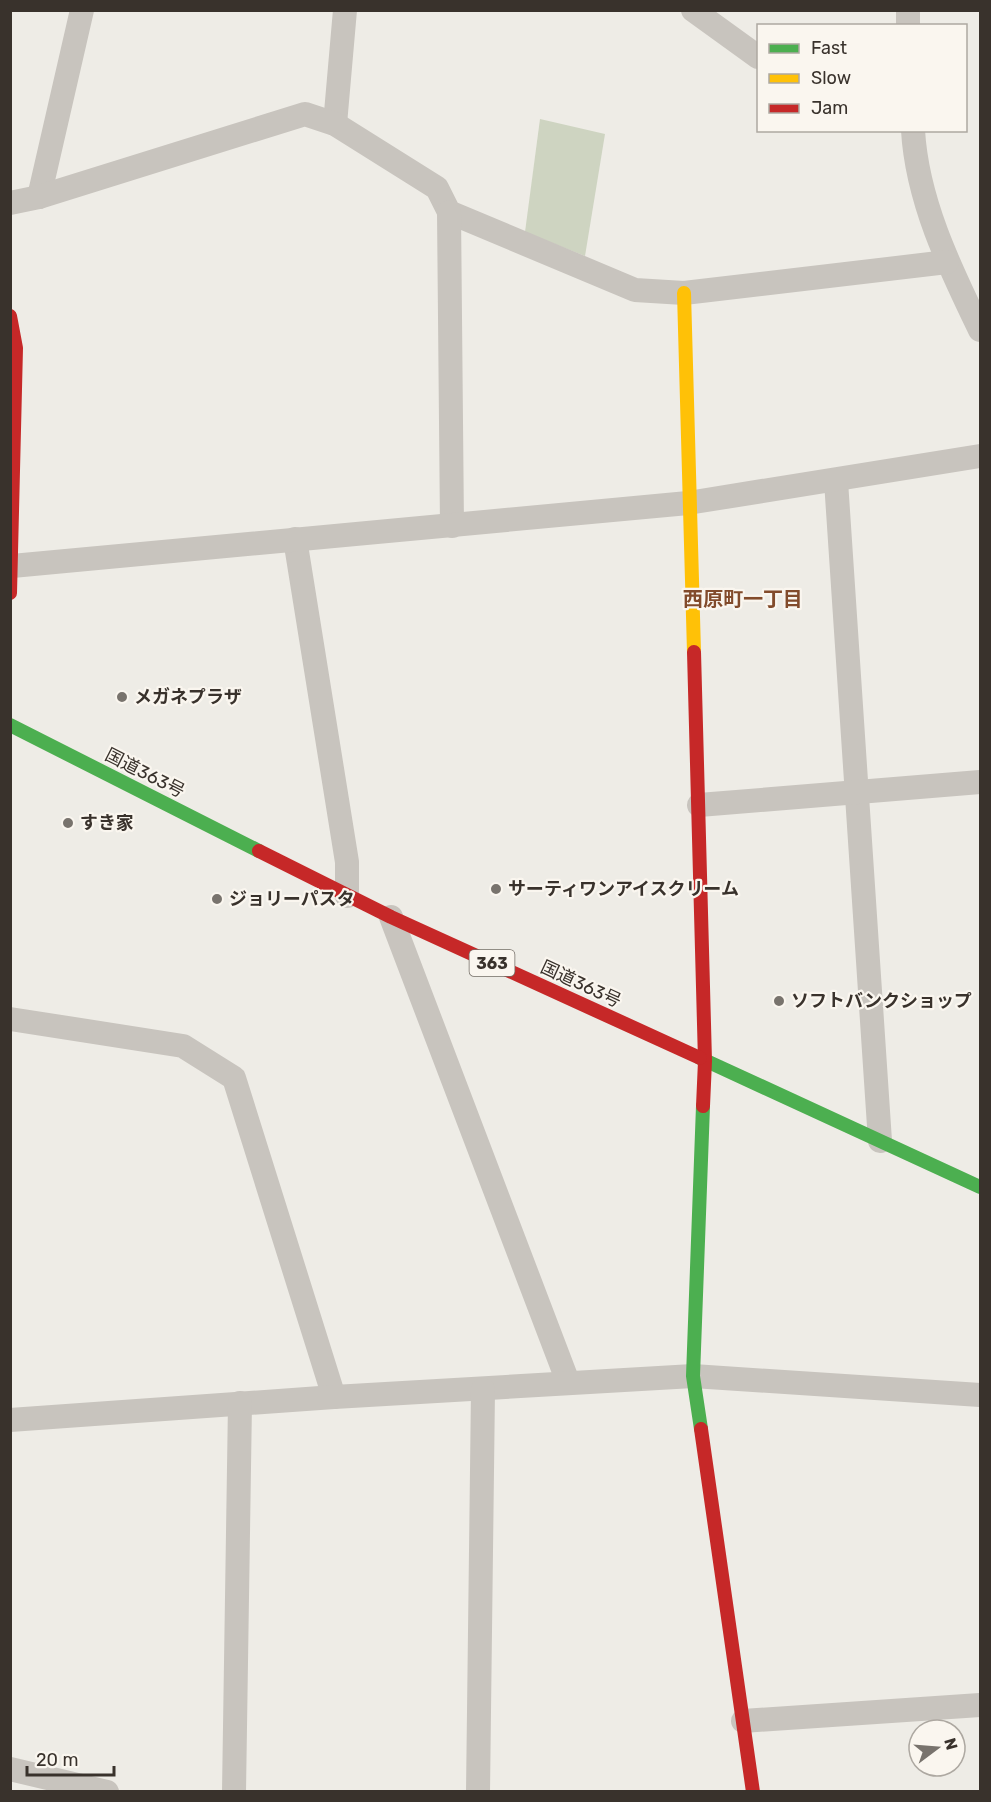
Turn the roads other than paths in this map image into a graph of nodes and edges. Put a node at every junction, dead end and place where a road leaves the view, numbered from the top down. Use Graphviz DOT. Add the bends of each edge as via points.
graph roads {
  1 [pos="82,10"];
  2 [pos="345,10"];
  3 [pos="693,10"];
  4 [pos="757,56"];
  5 [pos="335,124"];
  6 [pos="910,132"];
  7 [pos="39,197"];
  8 [pos="10,202"];
  9 [pos="449,212"];
  10 [pos="947,262"];
  11 [pos="684,293"];
  12 [pos="10,316"];
  13 [pos="981,330"];
  14 [pos="981,456"];
  15 [pos="836,481"];
  16 [pos="688,503"];
  17 [pos="452,526"];
  18 [pos="295,539"];
  19 [pos="12,566"];
  20 [pos="10,593"];
  21 [pos="10,726"];
  22 [pos="981,782"];
  23 [pos="855,792"];
  24 [pos="699,805"];
  25 [pos="347,896"];
  26 [pos="391,917"];
  27 [pos="10,1019"];
  28 [pos="705,1060"];
  29 [pos="880,1141"];
  30 [pos="981,1187"];
  31 [pos="693,1376"];
  32 [pos="568,1383"];
  33 [pos="483,1390"];
  34 [pos="981,1395"];
  35 [pos="334,1397"];
  36 [pos="240,1403"];
  37 [pos="10,1420"];
  38 [pos="981,1705"];
  39 [pos="743,1721"];
  40 [pos="10,1769"];
  41 [pos="107,1791"];
  42 [pos="234,1791"];
  43 [pos="478,1791"];
  44 [pos="753,1791"];
  1 -- 7 [label="street"];
  2 -- 5 [label="street"];
  3 -- 4 [label="street"];
  5 -- 7 [label="street" via="305,114"];
  5 -- 9 [label="street" via="437,188"];
  6 -- 10 [label="street"];
  7 -- 8 [label="street"];
  9 -- 11 [label="street" via="635,290"];
  9 -- 17 [label="street"];
  10 -- 11 [label="street"];
  10 -- 13 [label="street"];
  11 -- 16 [label="main road"];
  12 -- 19 [label="main road" via="16,348"];
  14 -- 15 [label="street"];
  15 -- 16 [label="street"];
  15 -- 23 [label="street"];
  16 -- 17 [label="street"];
  16 -- 24 [label="main road"];
  17 -- 18 [label="street"];
  18 -- 19 [label="street"];
  18 -- 25 [label="street" via="347,861"];
  19 -- 20 [label="main road"];
  21 -- 25 [label="main road, 国道363号 / 363"];
  22 -- 23 [label="street"];
  23 -- 24 [label="street"];
  23 -- 29 [label="street"];
  24 -- 28 [label="main road"];
  25 -- 26 [label="main road, 国道363号 / 363"];
  26 -- 28 [label="main road, 国道363号 / 363"];
  26 -- 32 [label="street"];
  27 -- 35 [label="street" via="183,1046 234,1078"];
  28 -- 29 [label="main road, 国道363号 / 363"];
  28 -- 31 [label="main road"];
  29 -- 30 [label="main road, 国道363号 / 363"];
  31 -- 32 [label="street"];
  31 -- 34 [label="street"];
  31 -- 39 [label="main road"];
  32 -- 33 [label="street"];
  33 -- 35 [label="street"];
  33 -- 43 [label="street"];
  35 -- 36 [label="street"];
  36 -- 37 [label="street"];
  36 -- 42 [label="street"];
  38 -- 39 [label="street"];
  39 -- 44 [label="main road"];
  40 -- 41 [label="street"];
}
